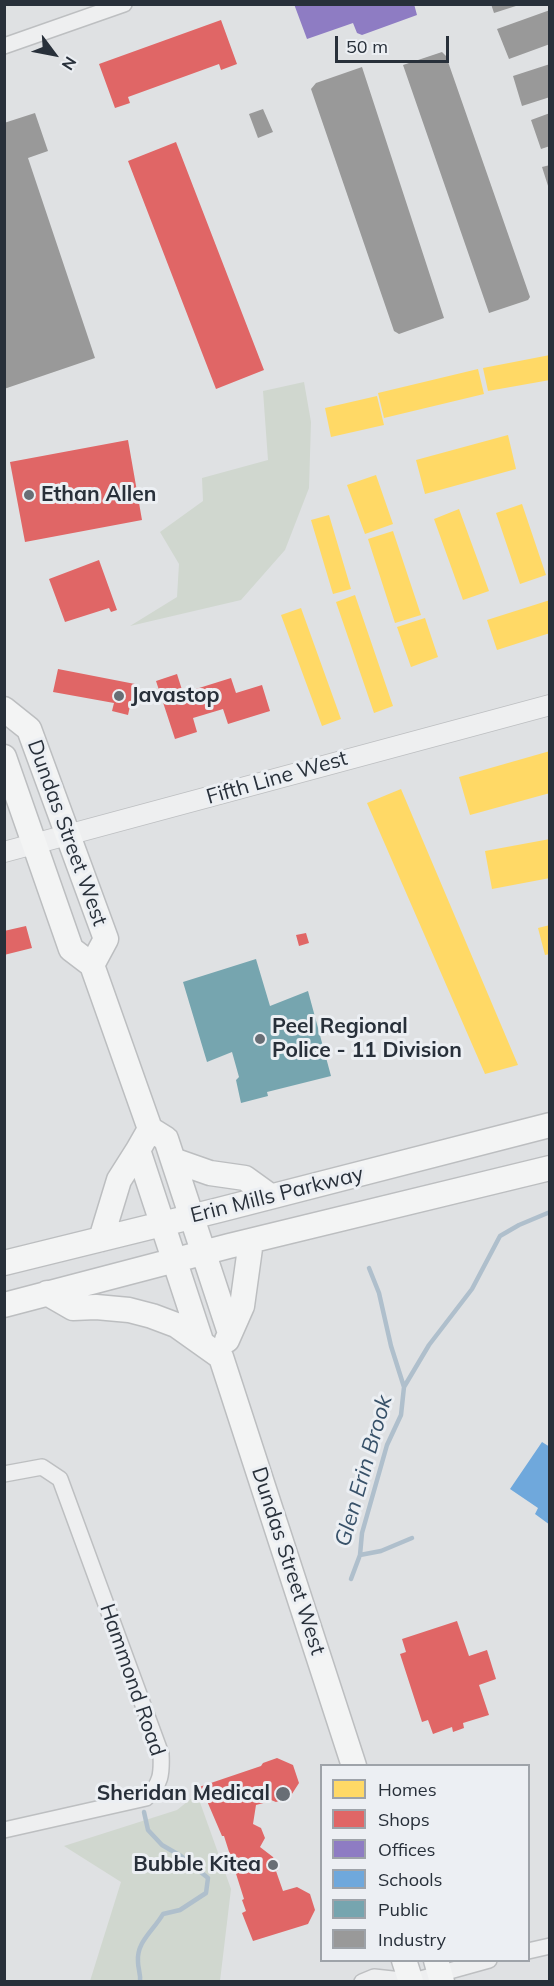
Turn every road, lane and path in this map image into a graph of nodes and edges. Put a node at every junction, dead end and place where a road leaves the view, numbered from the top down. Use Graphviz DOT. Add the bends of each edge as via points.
graph roads {
  1 [pos="124,4"];
  2 [pos="4,46"];
  3 [pos="549,705"];
  4 [pos="4,709"];
  5 [pos="4,757"];
  6 [pos="69,835"];
  7 [pos="35,844"];
  8 [pos="4,852"];
  9 [pos="92,965"];
  10 [pos="549,1125"];
  11 [pos="150,1129"];
  12 [pos="138,1150"];
  13 [pos="173,1160"];
  14 [pos="549,1168"];
  15 [pos="270,1196"];
  16 [pos="191,1217"];
  17 [pos="162,1225"];
  18 [pos="100,1239"];
  19 [pos="251,1241"];
  20 [pos="204,1253"];
  21 [pos="175,1260"];
  22 [pos="4,1263"];
  23 [pos="47,1293"];
  24 [pos="4,1305"];
  25 [pos="230,1333"];
  26 [pos="201,1341"];
  27 [pos="221,1357"];
  28 [pos="4,1474"];
  29 [pos="353,1764"];
  30 [pos="4,1830"];
  31 [pos="549,1946"];
  32 [pos="530,1951"];
  33 [pos="405,1962"];
  34 [pos="481,1962"];
  35 [pos="439,1972"];
  36 [pos="411,1981"];
  37 [pos="362,1982"];
  1 -- 2 [label="street"];
  3 -- 6 [label="street, Fifth Line West"];
  4 -- 6 [label="main road, Dundas Street West" via="29,729"];
  5 -- 7 [label="main road, Dundas Street West"];
  6 -- 7 [label="street, Fifth Line West"];
  6 -- 9 [label="main road, Dundas Street West" via="106,939"];
  7 -- 8 [label="street, Fifth Line West"];
  7 -- 9 [label="main road, Dundas Street West" via="71,949"];
  9 -- 11 [label="main road, Dundas Street West"];
  10 -- 15 [label="main road, Erin Mills Parkway"];
  11 -- 12 [label="main road"];
  11 -- 13 [label="main road, Dundas Street West" via="166,1139"];
  12 -- 17 [label="main road"];
  12 -- 18 [label="main road" via="119,1180"];
  13 -- 15 [label="main road" via="210,1173 245,1178"];
  13 -- 16 [label="main road, Dundas Street West"];
  14 -- 19 [label="main road, Erin Mills Parkway"];
  15 -- 16 [label="main road, Erin Mills Parkway"];
  16 -- 17 [label="main road, Erin Mills Parkway"];
  16 -- 20 [label="main road, Dundas Street West"];
  17 -- 18 [label="main road, Erin Mills Parkway"];
  17 -- 21 [label="main road"];
  18 -- 22 [label="main road, Erin Mills Parkway"];
  19 -- 20 [label="main road, Erin Mills Parkway"];
  19 -- 25 [label="main road" via="242,1306"];
  20 -- 21 [label="main road, Erin Mills Parkway"];
  20 -- 25 [label="main road, Dundas Street West"];
  21 -- 23 [label="main road, Erin Mills Parkway"];
  21 -- 26 [label="main road"];
  23 -- 24 [label="main road, Erin Mills Parkway"];
  23 -- 26 [label="main road" via="73,1308 142,1313 176,1325"];
  25 -- 27 [label="main road"];
  26 -- 27 [label="main road"];
  27 -- 29 [label="main road, Dundas Street West"];
  28 -- 30 [label="street, Hammond Road" via="42,1467 60,1479 160,1754 162,1770 159,1782 146,1798"];
  31 -- 32 [label="street"];
  33 -- 36 [label="main road"];
  34 -- 35 [label="street"];
  35 -- 36 [label="street"];
  36 -- 37 [label="street" via="374,1977"];
}
